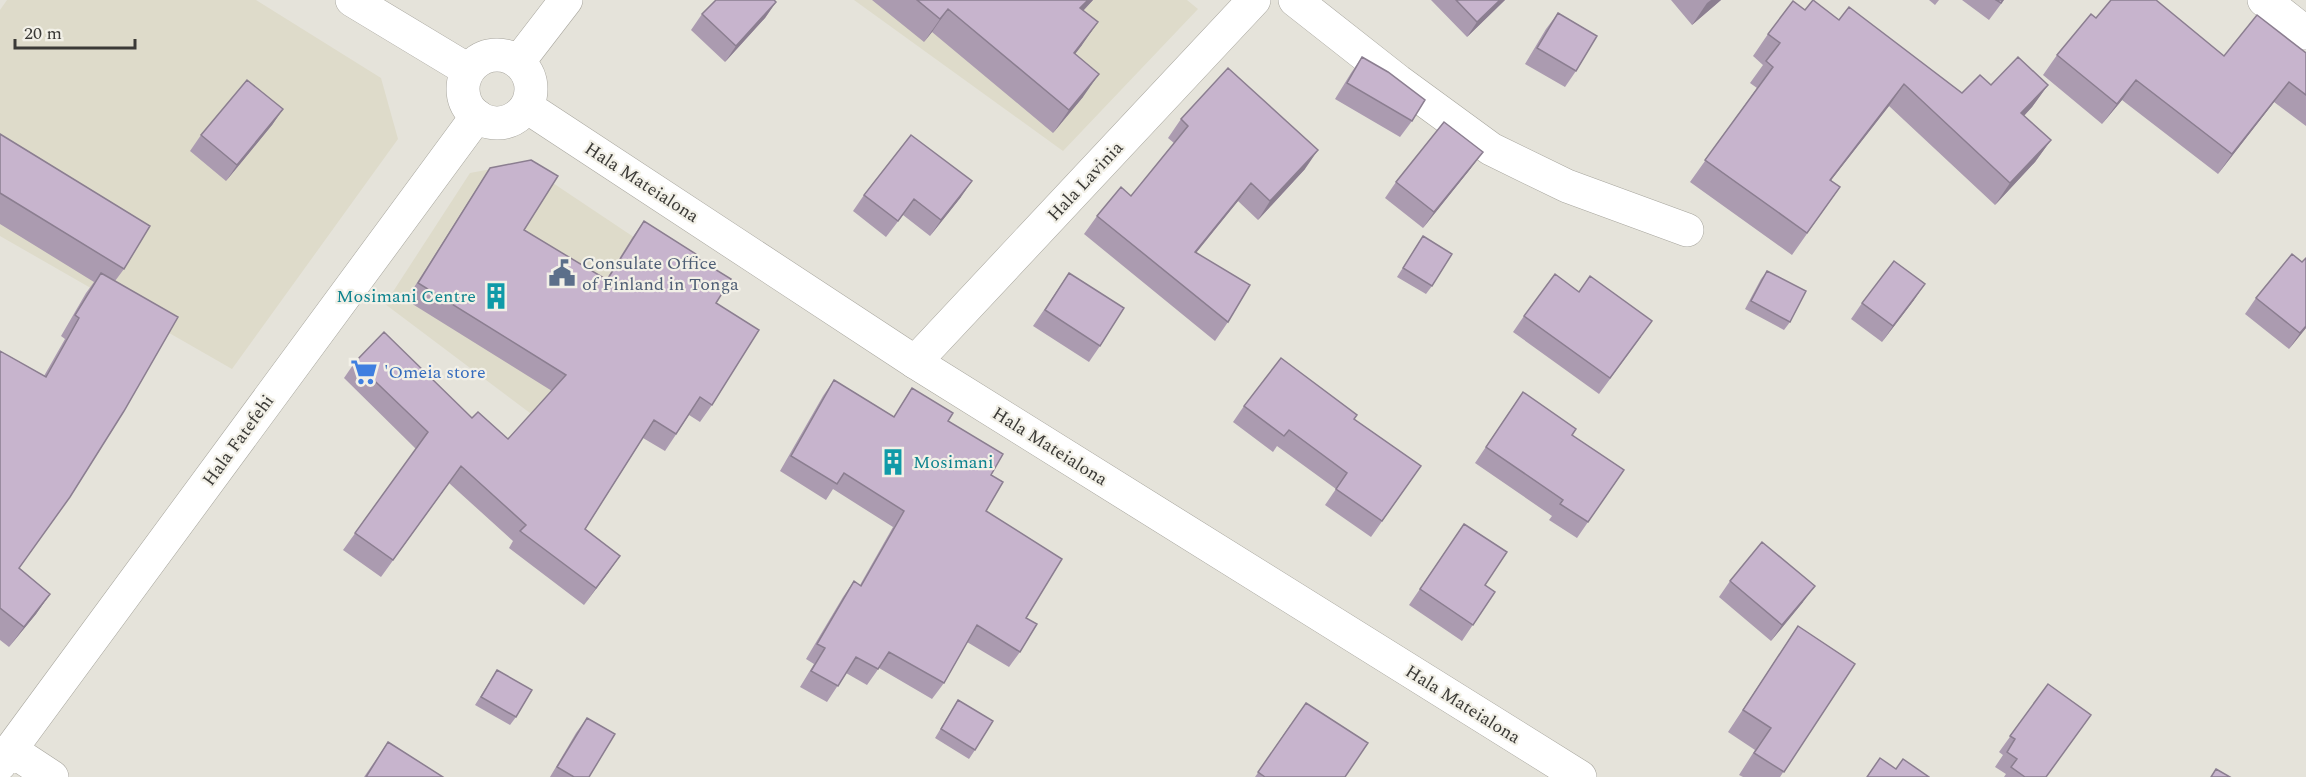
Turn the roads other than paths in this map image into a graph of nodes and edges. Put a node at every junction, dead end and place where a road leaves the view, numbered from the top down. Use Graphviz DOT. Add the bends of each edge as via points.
graph roads {
  1 [pos="352,0"];
  2 [pos="566,0"];
  3 [pos="1254,0"];
  4 [pos="1295,0"];
  5 [pos="2264,0"];
  6 [pos="2306,33"];
  7 [pos="519,61"];
  8 [pos="468,70"];
  9 [pos="527,106"];
  10 [pos="477,117"];
  11 [pos="1688,230"];
  12 [pos="915,362"];
  13 [pos="6,757"];
  14 [pos="52,777"];
  15 [pos="1580,777"];
  1 -- 8 [label="main road"];
  2 -- 7 [label="main road"];
  3 -- 12 [label="main road, Hala Lavinia"];
  4 -- 11 [label="main road" via="1491,149 1567,186"];
  5 -- 6 [label="main road"];
  7 -- 8 [label="main road" via="491,54"];
  7 -- 9 [label="main road" via="531,82"];
  8 -- 10 [label="main road" via="462,82 463,96 468,109"];
  9 -- 10 [label="main road" via="518,117 505,123"];
  9 -- 12 [label="main road, Hala Mateialona"];
  10 -- 13 [label="main road, Hala Fatefehi"];
  12 -- 15 [label="main road, Hala Mateialona"];
  13 -- 14 [label="main road"];
}
